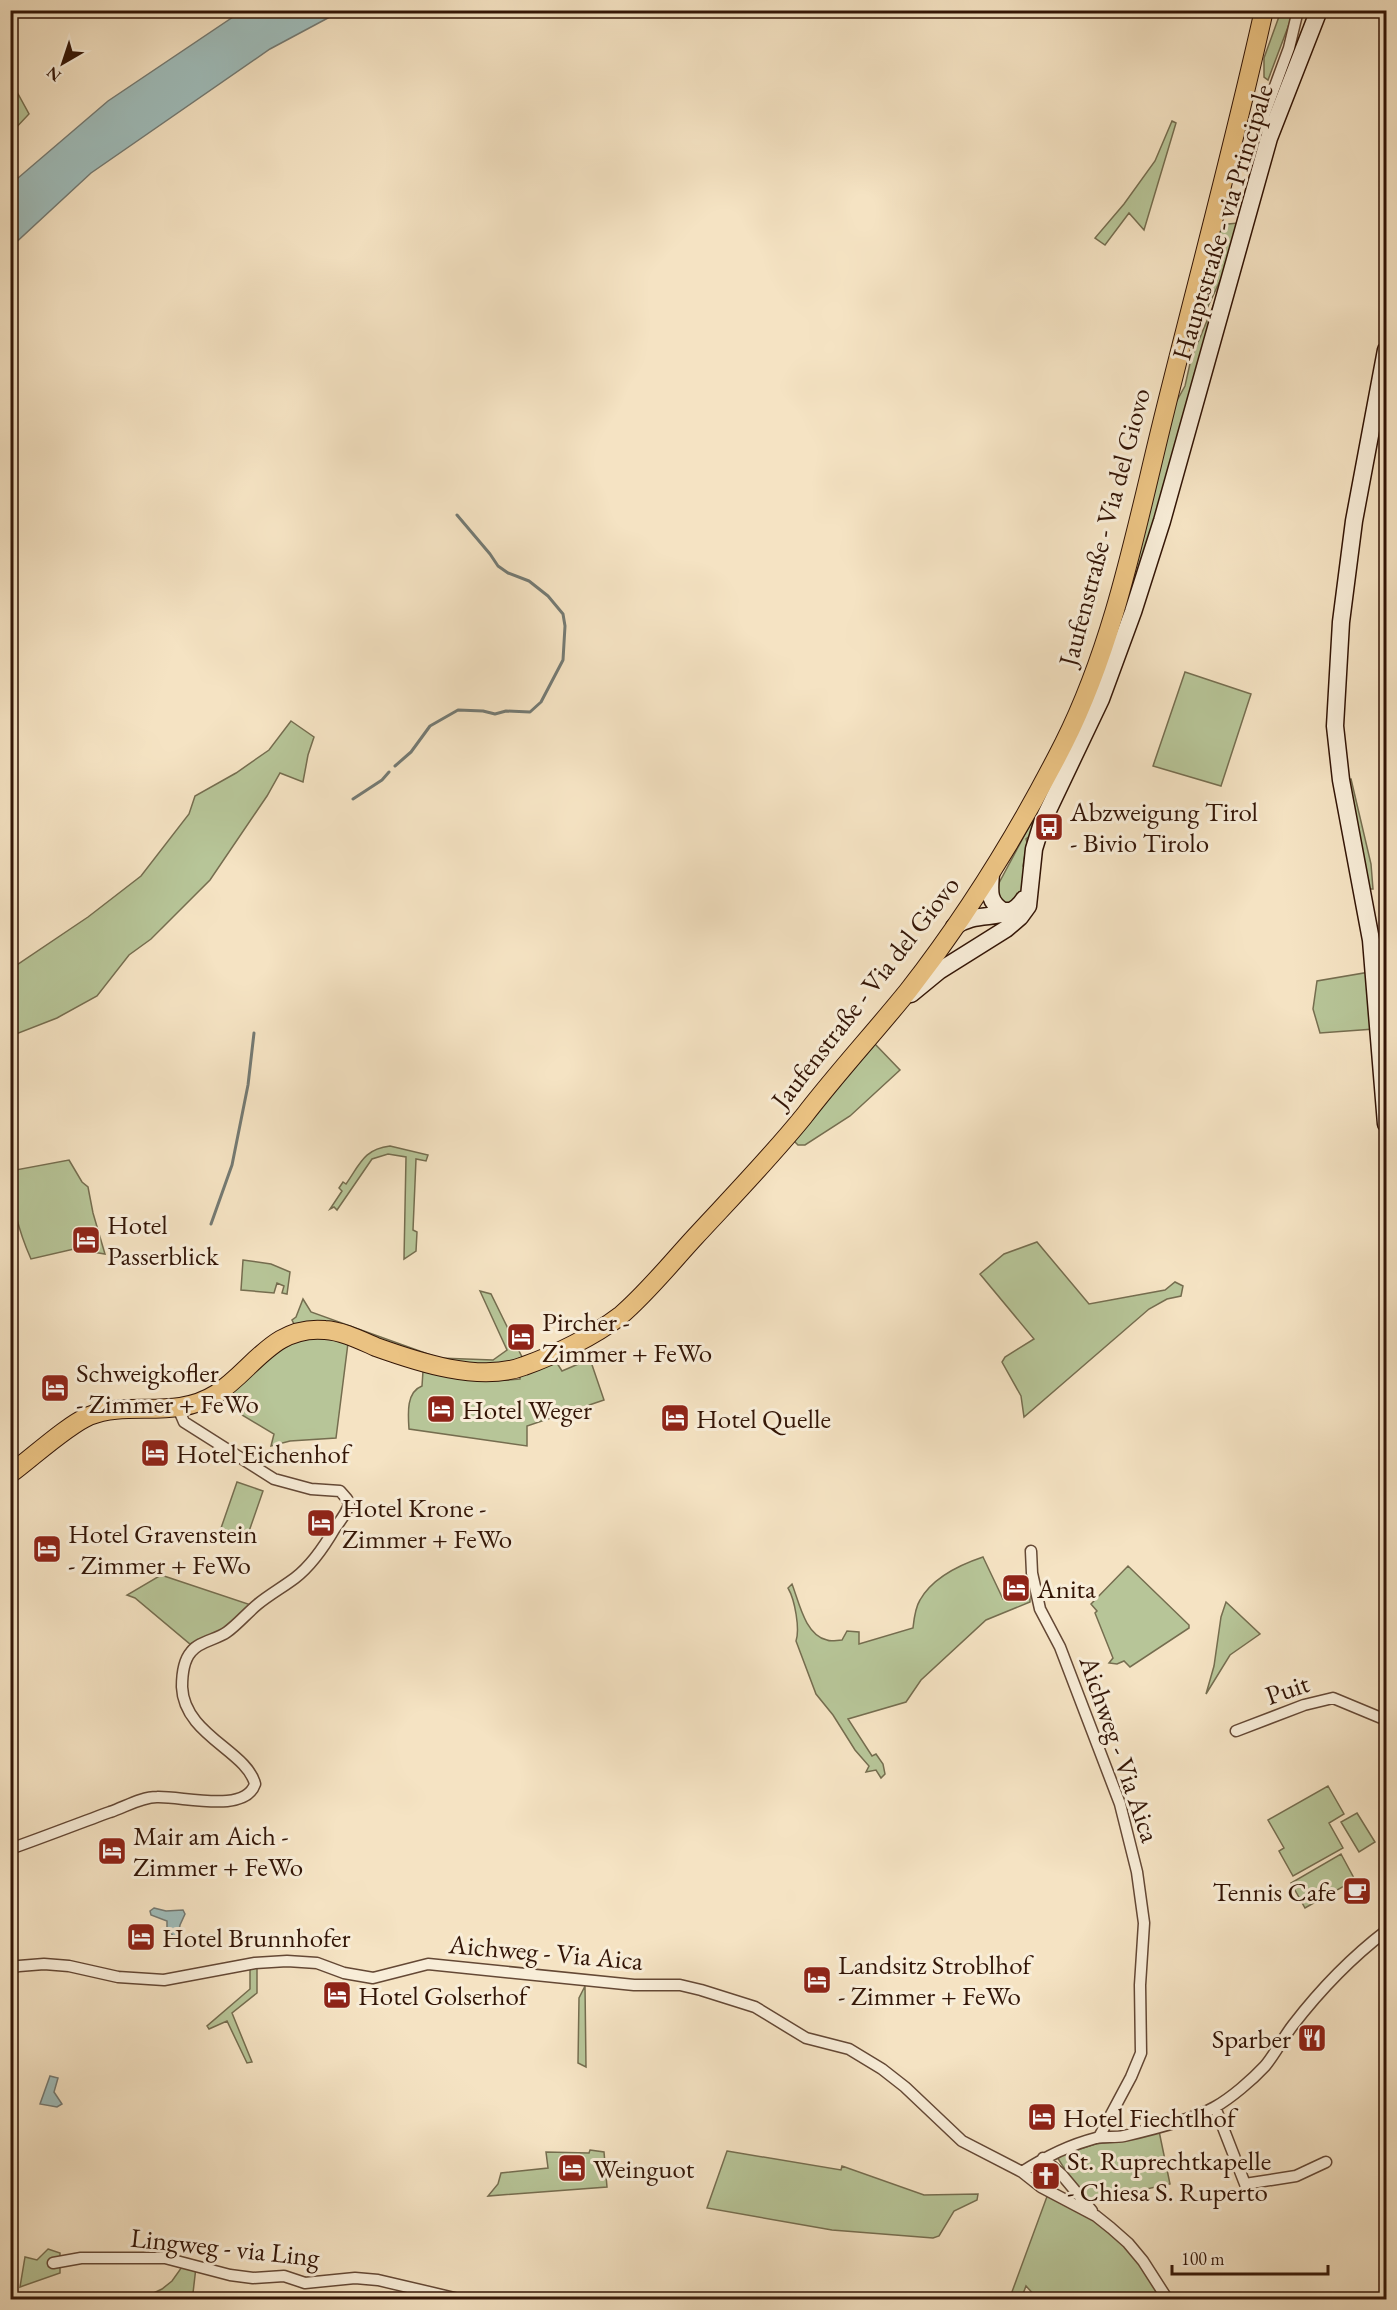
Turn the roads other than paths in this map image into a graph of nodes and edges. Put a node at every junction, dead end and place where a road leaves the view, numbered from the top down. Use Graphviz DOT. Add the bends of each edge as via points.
graph roads {
  1 [pos="1264,10"];
  2 [pos="1298,10"];
  3 [pos="1319,10"];
  4 [pos="1269,138"];
  5 [pos="1386,350"];
  6 [pos="991,873"];
  7 [pos="1029,891"];
  8 [pos="1013,911"];
  9 [pos="965,915"];
  10 [pos="1006,929"];
  11 [pos="872,1033"];
  12 [pos="1386,1124"];
  13 [pos="178,1408"];
  14 [pos="10,1474"];
  15 [pos="1031,1551"];
  16 [pos="1386,1720"];
  17 [pos="1236,1731"];
  18 [pos="10,1849"];
  19 [pos="1386,1931"];
  20 [pos="13,1965"];
  21 [pos="1215,2107"];
  22 [pos="1099,2137"];
  23 [pos="1043,2158"];
  24 [pos="1326,2162"];
  25 [pos="1022,2172"];
  26 [pos="1096,2216"];
  27 [pos="52,2263"];
  28 [pos="463,2300"];
  29 [pos="1168,2300"];
  1 -- 6 [label="main road, Jaufenstraße - Via del Giovo" via="1115,610 1064,742"];
  2 -- 4 [label="street" via="1264,116"];
  3 -- 4 [label="street, Hauptstraße - via Principale"];
  4 -- 7 [label="street, Hauptstraße - via Principale" via="1148,568 1101,699 1042,823"];
  5 -- 12 [label="street" via="1354,521 1341,622 1335,726 1341,780 1371,940"];
  6 -- 8 [label="street" via="992,902 1003,911"];
  6 -- 9 [label="main road, Jaufenstraße - Via del Giovo"];
  7 -- 8 [label="street"];
  7 -- 10 [label="street, Hauptstraße - via Principale" via="1025,911"];
  8 -- 9 [label="street" via="1002,915"];
  9 -- 10 [label="street" via="981,932"];
  9 -- 11 [label="main road, Jaufenstraße - Via del Giovo"];
  10 -- 11 [label="street, Hauptstraße - via Principale" via="939,971"];
  11 -- 13 [label="main road, Jaufenstraße - Via del Giovo" via="775,1152 624,1313 581,1339 522,1367 477,1371 416,1360 335,1331 295,1332 261,1353 219,1392"];
  13 -- 14 [label="main road, Jaufenstraße - Via del Giovo" via="90,1416"];
  13 -- 18 [label="street" via="184,1422 274,1479 311,1489 340,1491 349,1504 308,1566 226,1633 196,1647 186,1659 182,1689 193,1716 212,1740 243,1764 255,1784 253,1790 227,1801 147,1798"];
  15 -- 22 [label="street, Aichweg - Via Aica" via="1040,1608 1060,1647 1120,1804 1137,1872 1144,1923 1141,2053"];
  16 -- 17 [label="street, Puit" via="1333,1698"];
  19 -- 21 [label="street" via="1332,1980 1294,2023 1260,2071"];
  20 -- 25 [label="street, Aichweg - Via Aica" via="69,1966 118,1977 164,1980 287,1961 317,1963 373,1978 428,1964 634,1985 680,1985 755,2007 806,2038 857,2053 898,2080 962,2141"];
  21 -- 22 [label="street" via="1121,2136"];
  21 -- 24 [label="street" via="1245,2184 1296,2176"];
  22 -- 23 [label="street"];
  23 -- 25 [label="street"];
  23 -- 26 [label="street, Aichweg - Via Aica"];
  25 -- 26 [label="street, Aichweg - Via Aica" via="1041,2187"];
  26 -- 29 [label="street, Aichweg - Via Aica" via="1128,2243"];
  27 -- 28 [label="street, Lingweg - via Ling" via="81,2258 165,2258 253,2278 284,2276 305,2283 378,2280"];
}
